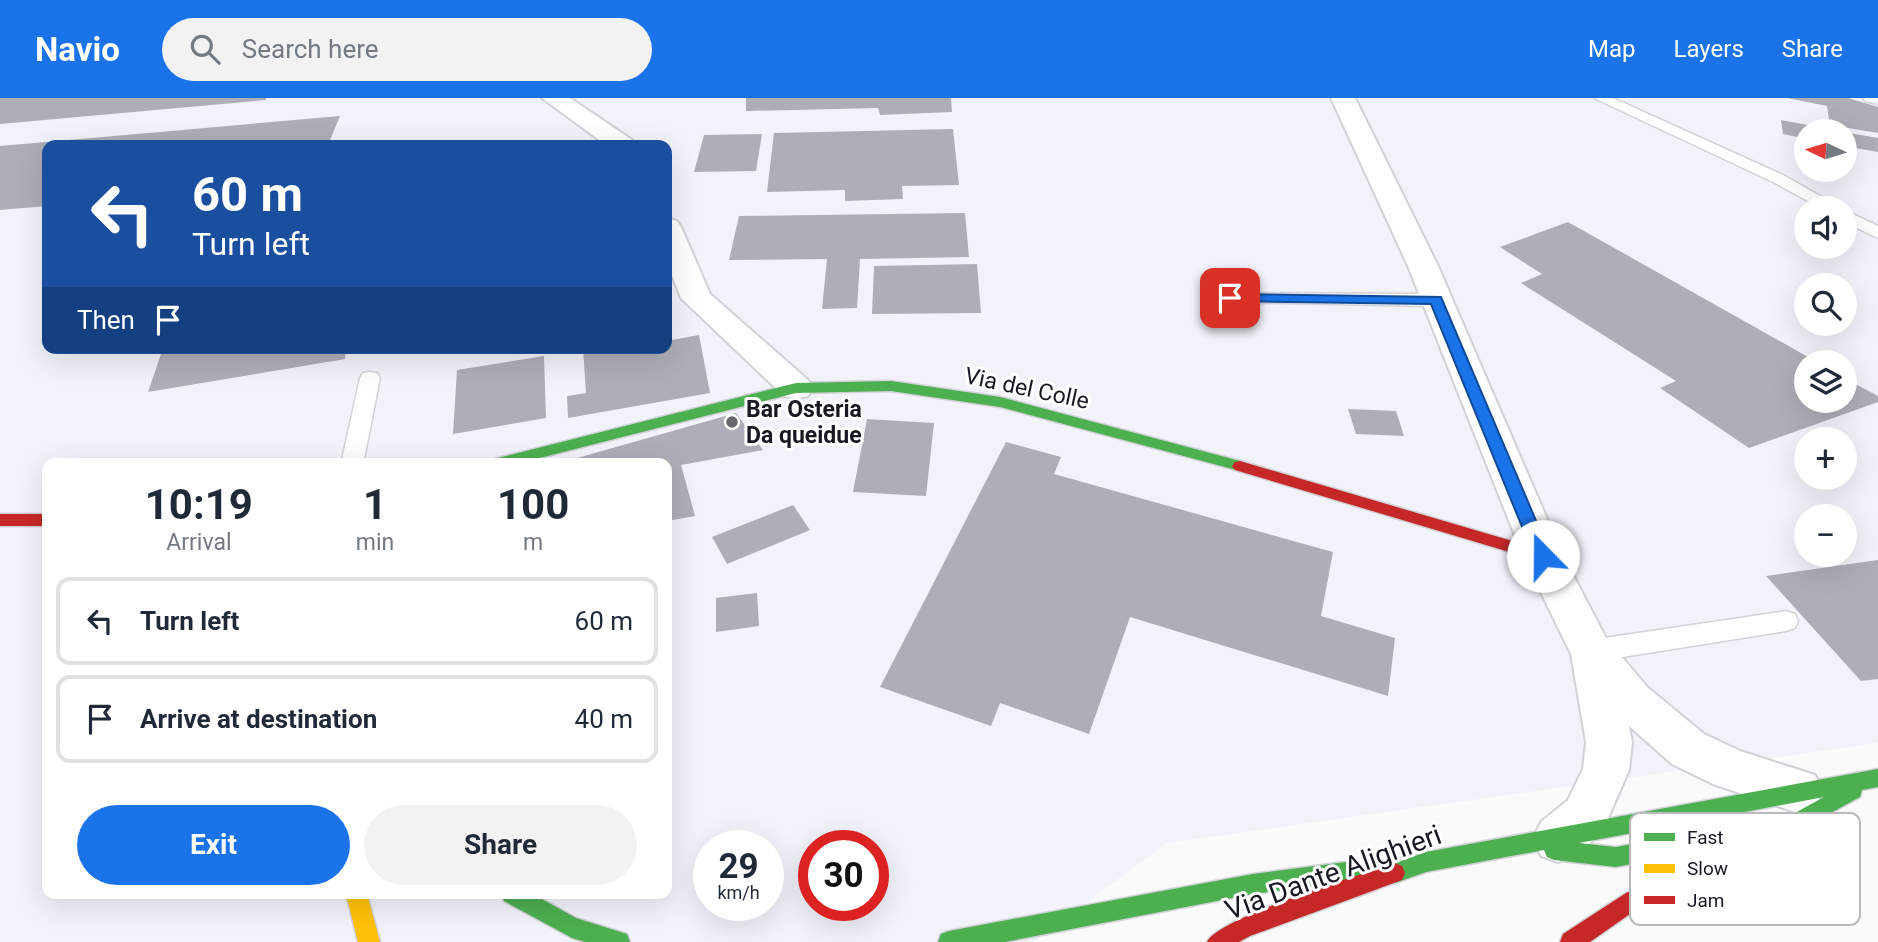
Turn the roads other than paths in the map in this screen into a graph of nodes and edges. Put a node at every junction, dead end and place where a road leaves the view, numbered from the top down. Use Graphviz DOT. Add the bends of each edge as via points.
graph roads {
  1 [pos="554,98"];
  2 [pos="1343,98"];
  3 [pos="1601,98"];
  4 [pos="1870,98"];
  5 [pos="1878,100"];
  6 [pos="616,140"];
  7 [pos="1811,196"];
  8 [pos="1857,222"];
  9 [pos="1878,233"];
  10 [pos="672,239"];
  11 [pos="1230,298"];
  12 [pos="1436,300"];
  13 [pos="370,378"];
  14 [pos="796,388"];
  15 [pos="353,458"];
  16 [pos="518,458"];
  17 [pos="0,520"];
  18 [pos="42,520"];
  19 [pos="1543,556"];
  20 [pos="1786,621"];
  21 [pos="1591,651"];
  22 [pos="1875,778"];
  23 [pos="1797,807"];
  24 [pos="1752,813"];
  25 [pos="1775,813"];
  26 [pos="1787,813"];
  27 [pos="1630,829"];
  28 [pos="1558,839"];
  29 [pos="1508,845"];
  30 [pos="1630,853"];
  31 [pos="1426,862"];
  32 [pos="357,899"];
  33 [pos="520,899"];
  34 [pos="1630,903"];
  35 [pos="369,942"];
  36 [pos="619,942"];
  37 [pos="949,942"];
  38 [pos="1218,942"];
  39 [pos="1572,942"];
  1 -- 6 [label="street"];
  2 -- 12 [label="street"];
  3 -- 7 [label="lane"];
  4 -- 5 [label="lane"];
  8 -- 9 [label="lane"];
  10 -- 14 [label="street" via="696,298"];
  11 -- 12 [label="lane"];
  12 -- 19 [label="street"];
  13 -- 15 [label="lane"];
  14 -- 16 [label="main road, Via del Colle"];
  14 -- 19 [label="main road, Via del Colle" via="891,386 1000,402 1169,445"];
  17 -- 18 [label="main road"];
  19 -- 21 [label="street"];
  20 -- 21 [label="lane"];
  21 -- 23 [label="street" via="1631,701 1688,749"];
  21 -- 28 [label="street" via="1609,742 1606,770 1585,816"];
  22 -- 23 [label="main road, Via Dante Alighieri"];
  22 -- 23 [label="main road, Via Dante Alighieri"];
  23 -- 24 [label="main road, Via Dante Alighieri"];
  23 -- 25 [label="main road, Via Dante Alighieri"];
  23 -- 26 [label="main road"];
  27 -- 28 [label="main road, Via Dante Alighieri"];
  28 -- 29 [label="main road, Via Dante Alighieri"];
  29 -- 30 [label="main road, Via Dante Alighieri" via="1616,857"];
  29 -- 31 [label="main road, Via Dante Alighieri"];
  31 -- 37 [label="main road" via="1253,884"];
  31 -- 38 [label="main road, Via Dante Alighieri" via="1244,927"];
  32 -- 35 [label="main road"];
  33 -- 36 [label="main road" via="572,927"];
  34 -- 39 [label="main road"];
}
